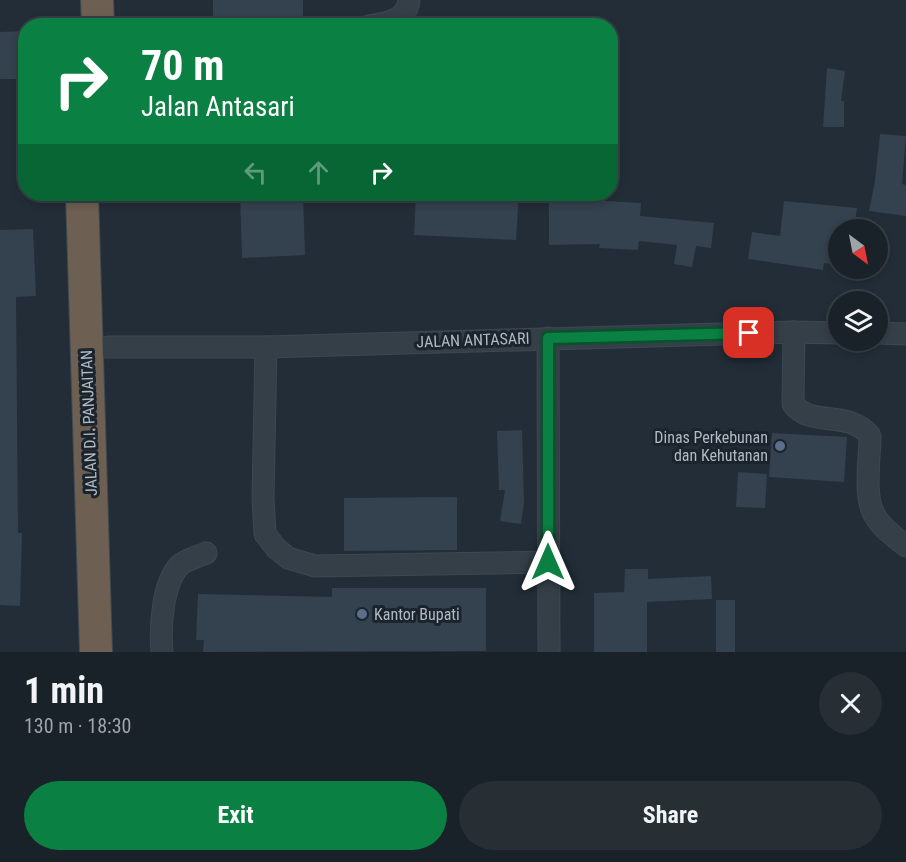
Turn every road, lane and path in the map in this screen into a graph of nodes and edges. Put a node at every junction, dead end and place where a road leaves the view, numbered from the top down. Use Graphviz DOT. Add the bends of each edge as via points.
graph roads {
  1 [pos="76,0"];
  2 [pos="97,0"];
  3 [pos="409,0"];
  4 [pos="77,18"];
  5 [pos="98,18"];
  6 [pos="398,18"];
  7 [pos="82,201"];
  8 [pos="104,201"];
  9 [pos="794,332"];
  10 [pos="828,333"];
  11 [pos="888,333"];
  12 [pos="906,334"];
  13 [pos="548,338"];
  14 [pos="266,346"];
  15 [pos="108,347"];
  16 [pos="906,546"];
  17 [pos="206,553"];
  18 [pos="548,562"];
  19 [pos="96,652"];
  20 [pos="117,652"];
  21 [pos="162,652"];
  22 [pos="549,652"];
  1 -- 4 [label="highway"];
  2 -- 5 [label="highway"];
  3 -- 6 [label="street" via="407,11"];
  7 -- 19 [label="highway, JALAN D.I. PANJAITAN"];
  8 -- 15 [label="highway, JALAN D.I. PANJAITAN"];
  9 -- 10 [label="street, JALAN ANTASARI"];
  9 -- 13 [label="street, JALAN ANTASARI"];
  9 -- 16 [label="street" via="793,404 810,415 851,421 864,428 870,436 869,501 873,514"];
  11 -- 12 [label="street"];
  13 -- 14 [label="street, JALAN ANTASARI"];
  13 -- 18 [label="street"];
  14 -- 15 [label="street, JALAN ANTASARI"];
  14 -- 18 [label="street" via="265,534 288,558 315,566"];
  15 -- 20 [label="highway, JALAN D.I. PANJAITAN"];
  17 -- 21 [label="street" via="182,563 170,581 164,602"];
  18 -- 22 [label="street"];
}
